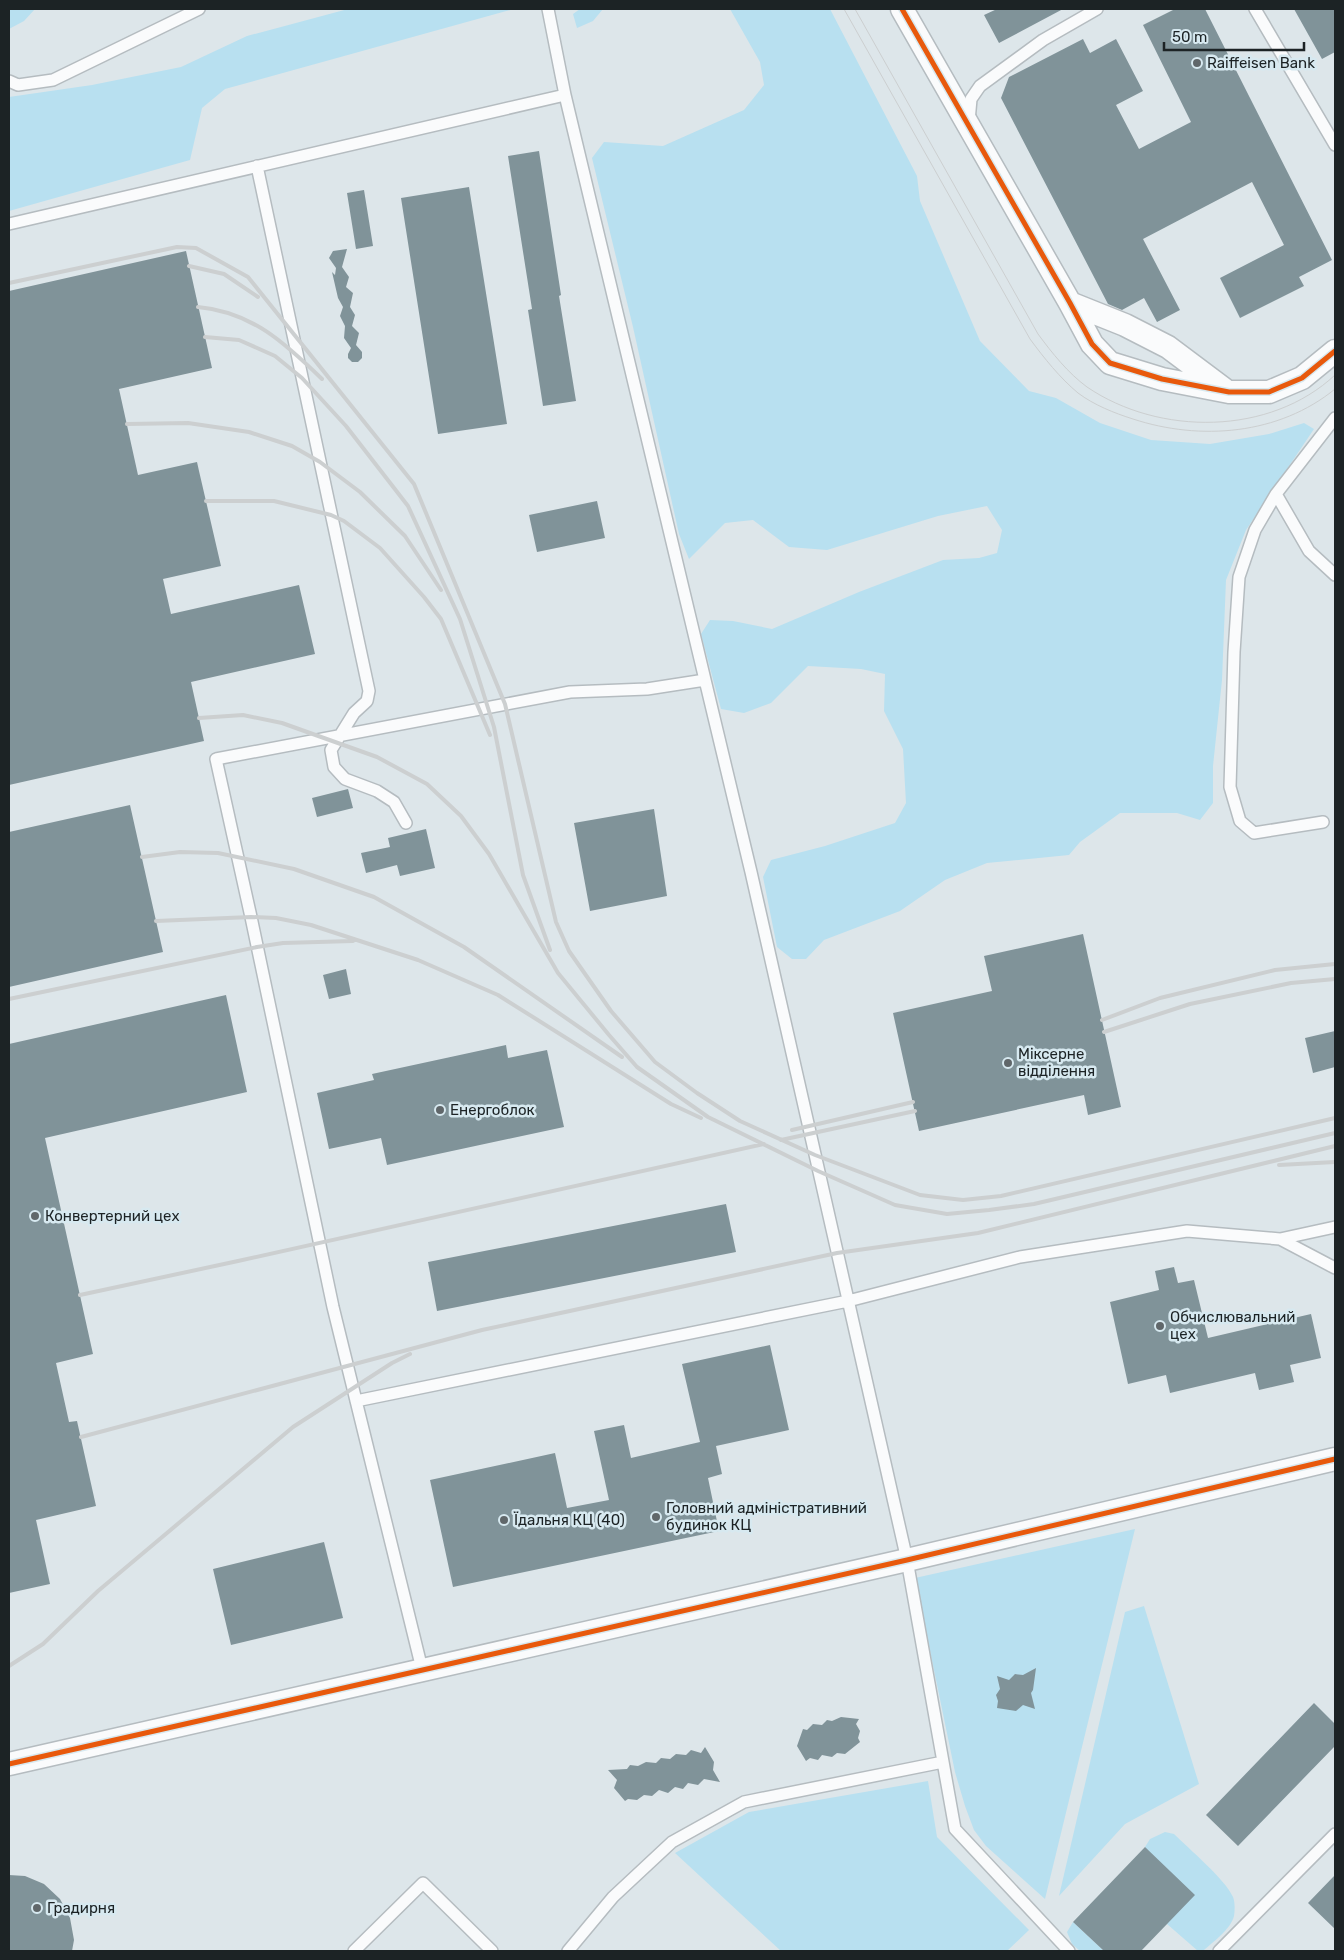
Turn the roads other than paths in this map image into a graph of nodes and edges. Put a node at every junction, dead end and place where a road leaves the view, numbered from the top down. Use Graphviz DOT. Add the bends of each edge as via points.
graph roads {
  1 [pos="199,9"];
  2 [pos="548,9"];
  3 [pos="902,9"];
  4 [pos="1097,9"];
  5 [pos="1255,9"];
  6 [pos="9,81"];
  7 [pos="565,95"];
  8 [pos="968,126"];
  9 [pos="1335,145"];
  10 [pos="257,166"];
  11 [pos="9,224"];
  12 [pos="1070,302"];
  13 [pos="1335,351"];
  14 [pos="1229,392"];
  15 [pos="1335,418"];
  16 [pos="1276,494"];
  17 [pos="1335,575"];
  18 [pos="705,680"];
  19 [pos="340,735"];
  20 [pos="1323,822"];
  21 [pos="406,823"];
  22 [pos="1335,1227"];
  23 [pos="1280,1239"];
  24 [pos="1335,1268"];
  25 [pos="848,1301"];
  26 [pos="356,1401"];
  27 [pos="1335,1459"];
  28 [pos="907,1560"];
  29 [pos="422,1669"];
  30 [pos="943,1762"];
  31 [pos="9,1764"];
  32 [pos="1335,1834"];
  33 [pos="354,1951"];
  34 [pos="492,1951"];
  35 [pos="568,1951"];
  36 [pos="1069,1951"];
  37 [pos="1220,1951"];
  1 -- 6 [label="lane" via="53,80 18,85"];
  2 -- 7 [label="lane"];
  3 -- 8 [label="street"];
  4 -- 8 [label="lane" via="1043,40 980,86 971,99"];
  5 -- 9 [label="lane"];
  7 -- 10 [label="lane"];
  7 -- 18 [label="lane"];
  8 -- 12 [label="street"];
  10 -- 11 [label="lane"];
  10 -- 19 [label="lane" via="369,691 368,701 354,713"];
  12 -- 14 [label="street" via="1168,347"];
  12 -- 14 [label="street" via="1092,344 1110,363 1162,379"];
  13 -- 14 [label="street" via="1302,378 1269,392"];
  15 -- 16 [label="lane"];
  16 -- 17 [label="lane" via="1309,551"];
  16 -- 20 [label="lane" via="1255,530 1239,577 1230,787 1240,821 1254,833"];
  18 -- 19 [label="lane" via="647,689 570,692"];
  18 -- 25 [label="lane"];
  19 -- 21 [label="lane" via="331,750 334,767 346,780 377,790 394,802"];
  19 -- 26 [label="lane" via="216,759"];
  22 -- 23 [label="lane"];
  23 -- 24 [label="lane"];
  23 -- 25 [label="lane" via="1187,1231 1020,1257"];
  25 -- 26 [label="lane"];
  25 -- 28 [label="lane"];
  26 -- 29 [label="lane"];
  27 -- 28 [label="street"];
  28 -- 29 [label="street"];
  28 -- 30 [label="lane"];
  29 -- 31 [label="street"];
  30 -- 35 [label="lane" via="744,1802 672,1842 613,1897"];
  30 -- 36 [label="lane" via="955,1829"];
  32 -- 37 [label="lane"];
  33 -- 34 [label="lane" via="422,1883"];
}
